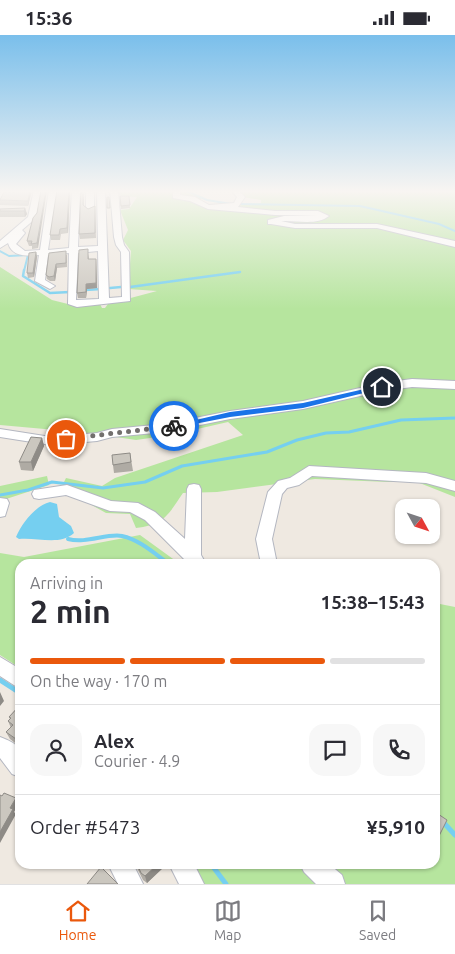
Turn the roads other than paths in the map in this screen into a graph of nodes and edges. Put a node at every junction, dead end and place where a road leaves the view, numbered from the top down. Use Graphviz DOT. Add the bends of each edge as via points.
graph roads {
  1 [pos="47,230"];
  2 [pos="75,230"];
  3 [pos="103,230"];
  4 [pos="117,230"];
  5 [pos="391,230"];
  6 [pos="18,231"];
  7 [pos="455,244"];
  8 [pos="0,245"];
  9 [pos="104,248"];
  10 [pos="74,250"];
  11 [pos="43,252"];
  12 [pos="50,286"];
  13 [pos="104,302"];
  14 [pos="455,385"];
  15 [pos="0,433"];
  16 [pos="455,486"];
  17 [pos="194,489"];
  18 [pos="39,494"];
  19 [pos="0,503"];
  20 [pos="0,513"];
  21 [pos="195,559"];
  22 [pos="196,559"];
  23 [pos="268,559"];
  24 [pos="0,665"];
  25 [pos="15,676"];
  26 [pos="0,747"];
  27 [pos="15,759"];
  28 [pos="123,869"];
  29 [pos="317,869"];
  30 [pos="131,884"];
  31 [pos="333,884"];
  1 -- 11 [label="street"];
  2 -- 10 [label="street"];
  3 -- 9 [label="street"];
  4 -- 13 [label="street" via="125,252 127,299"];
  5 -- 7 [label="street"];
  6 -- 8 [label="street"];
  6 -- 11 [label="street" via="22,233 11,244 18,251"];
  9 -- 10 [label="street"];
  9 -- 13 [label="street"];
  10 -- 11 [label="street"];
  10 -- 13 [label="street" via="71,302 77,305"];
  11 -- 12 [label="street" via="40,281"];
  14 -- 15 [label="street" via="412,383 382,387 303,405 97,437 51,441"];
  16 -- 23 [label="street" via="426,478 310,471 294,482 283,484 275,492 264,539"];
  17 -- 22 [label="street"];
  18 -- 21 [label="street" via="67,490 110,506 133,507 150,516"];
  19 -- 20 [label="street"];
  24 -- 25 [label="street"];
  26 -- 27 [label="street" via="9,751"];
  28 -- 30 [label="street"];
  29 -- 31 [label="street"];
}
